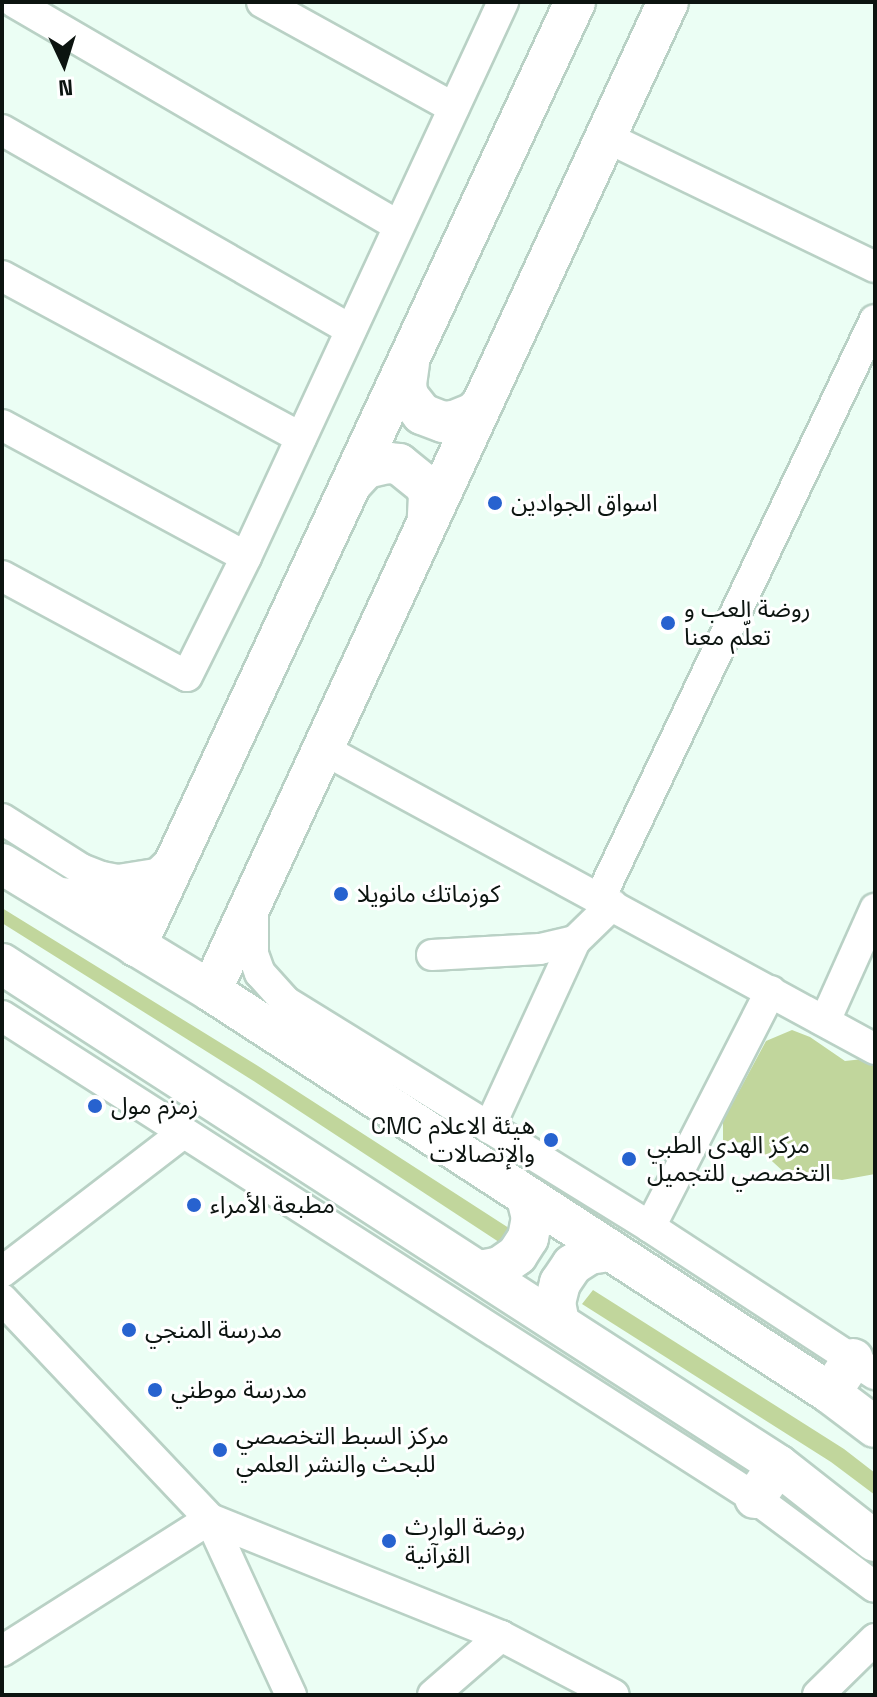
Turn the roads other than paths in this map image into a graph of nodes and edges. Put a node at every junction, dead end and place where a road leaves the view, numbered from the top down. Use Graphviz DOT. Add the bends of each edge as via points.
graph roads {
  1 [pos="14,2"];
  2 [pos="262,2"];
  3 [pos="575,2"];
  4 [pos="668,2"];
  5 [pos="501,3"];
  6 [pos="454,108"];
  7 [pos="2,130"];
  8 [pos="606,137"];
  9 [pos="399,226"];
  10 [pos="875,267"];
  11 [pos="2,276"];
  12 [pos="875,320"];
  13 [pos="351,330"];
  14 [pos="409,363"];
  15 [pos="482,404"];
  16 [pos="2,425"];
  17 [pos="301,438"];
  18 [pos="351,484"];
  19 [pos="428,517"];
  20 [pos="246,557"];
  21 [pos="2,576"];
  22 [pos="323,749"];
  23 [pos="2,819"];
  24 [pos="2,864"];
  25 [pos="172,866"];
  26 [pos="57,897"];
  27 [pos="254,897"];
  28 [pos="606,902"];
  29 [pos="875,909"];
  30 [pos="575,941"];
  31 [pos="136,946"];
  32 [pos="432,955"];
  33 [pos="2,964"];
  34 [pos="211,991"];
  35 [pos="771,991"];
  36 [pos="2,1016"];
  37 [pos="825,1021"];
  38 [pos="292,1044"];
  39 [pos="875,1049"];
  40 [pos="489,1128"];
  41 [pos="183,1133"];
  42 [pos="527,1198"];
  43 [pos="650,1227"];
  44 [pos="609,1251"];
  45 [pos="480,1271"];
  46 [pos="2,1272"];
  47 [pos="2,1299"];
  48 [pos="559,1323"];
  49 [pos="864,1366"];
  50 [pos="830,1393"];
  51 [pos="875,1427"];
  52 [pos="778,1465"];
  53 [pos="755,1498"];
  54 [pos="210,1519"];
  55 [pos="875,1541"];
  56 [pos="875,1587"];
  57 [pos="501,1636"];
  58 [pos="875,1639"];
  59 [pos="2,1651"];
  60 [pos="291,1695"];
  61 [pos="433,1695"];
  62 [pos="614,1695"];
  63 [pos="818,1695"];
  1 -- 9 [label="street"];
  2 -- 6 [label="street"];
  3 -- 14 [label="main road"];
  4 -- 8 [label="main road"];
  5 -- 6 [label="street"];
  6 -- 9 [label="street"];
  7 -- 13 [label="street"];
  8 -- 10 [label="street"];
  8 -- 15 [label="main road"];
  9 -- 13 [label="street"];
  11 -- 17 [label="street"];
  12 -- 28 [label="street"];
  13 -- 17 [label="street"];
  14 -- 15 [label="main road" via="408,396 422,414 454,421"];
  14 -- 18 [label="main road"];
  15 -- 19 [label="main road"];
  16 -- 20 [label="street"];
  17 -- 20 [label="street"];
  18 -- 19 [label="main road" via="366,468 399,464 425,485"];
  18 -- 25 [label="main road"];
  19 -- 22 [label="main road"];
  20 -- 21 [label="street" via="187,676"];
  22 -- 27 [label="main road"];
  22 -- 28 [label="street"];
  23 -- 25 [label="street" via="102,877 140,879"];
  24 -- 26 [label="main road"];
  25 -- 26 [label="main road" via="150,888 127,898 101,902"];
  25 -- 31 [label="main road"];
  26 -- 31 [label="main road"];
  27 -- 34 [label="main road"];
  27 -- 38 [label="main road" via="244,945 247,978 258,1008"];
  27 -- 40 [label="street" via="253,954 271,988"];
  28 -- 30 [label="street"];
  28 -- 35 [label="street"];
  29 -- 37 [label="street"];
  30 -- 32 [label="street" via="540,949"];
  30 -- 40 [label="street"];
  31 -- 34 [label="main road"];
  33 -- 45 [label="main road"];
  34 -- 38 [label="main road"];
  35 -- 37 [label="street"];
  35 -- 43 [label="street"];
  36 -- 41 [label="street"];
  37 -- 39 [label="street"];
  38 -- 42 [label="main road"];
  40 -- 43 [label="street"];
  41 -- 46 [label="street"];
  41 -- 53 [label="street"];
  42 -- 44 [label="main road"];
  42 -- 45 [label="main road" via="532,1218 528,1238 500,1267"];
  43 -- 49 [label="street"];
  44 -- 48 [label="main road" via="589,1254 572,1265 555,1303"];
  44 -- 50 [label="main road"];
  45 -- 48 [label="main road"];
  47 -- 54 [label="street"];
  48 -- 52 [label="main road"];
  49 -- 50 [label="main road"];
  50 -- 51 [label="main road"];
  52 -- 53 [label="main road"];
  52 -- 55 [label="main road"];
  53 -- 56 [label="street"];
  54 -- 57 [label="street"];
  54 -- 59 [label="street"];
  54 -- 60 [label="street"];
  57 -- 61 [label="street"];
  57 -- 62 [label="street"];
  58 -- 63 [label="street"];
}
